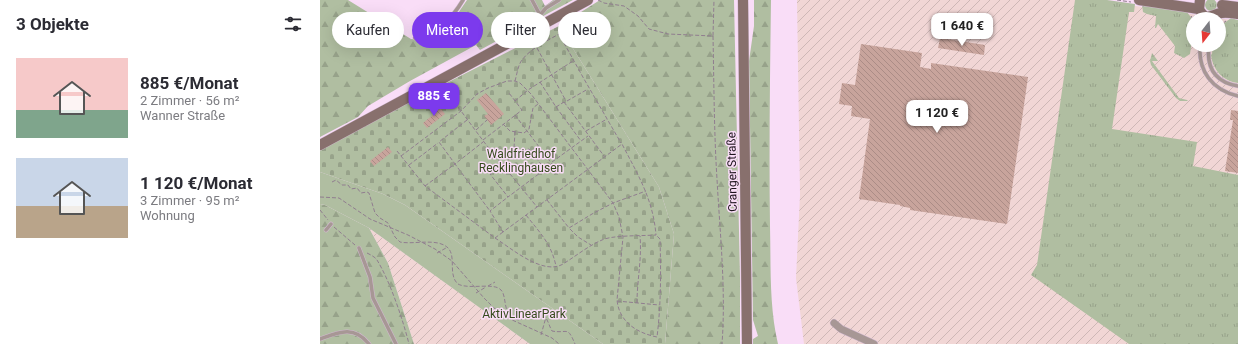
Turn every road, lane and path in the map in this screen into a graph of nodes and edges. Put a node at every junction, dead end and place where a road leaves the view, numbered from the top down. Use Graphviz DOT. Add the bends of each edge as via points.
graph roads {
  1 [pos="463,0"];
  2 [pos="532,0"];
  3 [pos="559,0"];
  4 [pos="588,0"];
  5 [pos="598,0"];
  6 [pos="714,0"];
  7 [pos="743,0"];
  8 [pos="1139,0"];
  9 [pos="1238,7"];
  10 [pos="1209,10"];
  11 [pos="456,12"];
  12 [pos="538,12"];
  13 [pos="545,12"];
  14 [pos="1238,14"];
  15 [pos="550,16"];
  16 [pos="713,36"];
  17 [pos="550,39"];
  18 [pos="494,48"];
  19 [pos="536,48"];
  20 [pos="538,48"];
  21 [pos="1199,52"];
  22 [pos="1208,52"];
  23 [pos="574,61"];
  24 [pos="551,74"];
  25 [pos="439,81"];
  26 [pos="514,81"];
  27 [pos="540,82"];
  28 [pos="1238,86"];
  29 [pos="589,88"];
  30 [pos="528,90"];
  31 [pos="509,94"];
  32 [pos="1238,96"];
  33 [pos="515,101"];
  34 [pos="565,102"];
  35 [pos="539,104"];
  36 [pos="556,107"];
  37 [pos="461,111"];
  38 [pos="515,115"];
  39 [pos="607,119"];
  40 [pos="467,120"];
  41 [pos="487,120"];
  42 [pos="503,124"];
  43 [pos="475,131"];
  44 [pos="527,131"];
  45 [pos="585,131"];
  46 [pos="515,132"];
  47 [pos="588,135"];
  48 [pos="483,141"];
  49 [pos="581,141"];
  50 [pos="439,142"];
  51 [pos="622,144"];
  52 [pos="320,145"];
  53 [pos="572,148"];
  54 [pos="397,152"];
  55 [pos="516,152"];
  56 [pos="401,156"];
  57 [pos="604,157"];
  58 [pos="551,163"];
  59 [pos="455,164"];
  60 [pos="502,164"];
  61 [pos="408,166"];
  62 [pos="545,169"];
  63 [pos="588,169"];
  64 [pos="332,182"];
  65 [pos="425,186"];
  66 [pos="521,187"];
  67 [pos="646,190"];
  68 [pos="320,197"];
  69 [pos="508,197"];
  70 [pos="547,200"];
  71 [pos="613,203"];
  72 [pos="537,207"];
  73 [pos="490,211"];
  74 [pos="526,215"];
  75 [pos="331,224"];
  76 [pos="390,228"];
  77 [pos="569,228"];
  78 [pos="326,230"];
  79 [pos="503,232"];
  80 [pos="656,235"];
  81 [pos="640,236"];
  82 [pos="622,237"];
  83 [pos="495,238"];
  84 [pos="424,243"];
  85 [pos="591,246"];
  86 [pos="359,248"];
  87 [pos="446,248"];
  88 [pos="440,252"];
  89 [pos="438,253"];
  90 [pos="452,261"];
  91 [pos="556,267"];
  92 [pos="495,282"];
  93 [pos="487,286"];
  94 [pos="474,287"];
  95 [pos="478,292"];
  96 [pos="476,293"];
  97 [pos="617,301"];
  98 [pos="637,303"];
  99 [pos="660,306"];
  100 [pos="546,317"];
  101 [pos="834,323"];
  102 [pos="542,334"];
  103 [pos="320,339"];
  104 [pos="369,344"];
  105 [pos="396,344"];
  106 [pos="560,344"];
  107 [pos="575,344"];
  108 [pos="722,344"];
  109 [pos="747,344"];
  110 [pos="874,344"];
  1 -- 11 [label="lane"];
  2 -- 12 [label="lane"];
  3 -- 13 [label="lane" via="546,8"];
  4 -- 15 [label="main road"];
  5 -- 16 [label="path" via="624,6 638,16 649,29 668,34"];
  6 -- 16 [label="path"];
  7 -- 109 [label="main road, Cranger Straße"];
  8 -- 10 [label="main road"];
  9 -- 10 [label="main road"];
  10 -- 14 [label="main road"];
  16 -- 108 [label="path" via="714,138 722,257"];
  17 -- 23 [label="path" via="559,34"];
  18 -- 25 [label="main road"];
  19 -- 26 [label="path" via="522,60"];
  20 -- 24 [label="path"];
  21 -- 32 [label="lane" via="1205,74 1218,87"];
  22 -- 28 [label="lane" via="1209,66 1222,81"];
  23 -- 24 [label="path"];
  23 -- 29 [label="path"];
  24 -- 27 [label="path"];
  24 -- 34 [label="path"];
  25 -- 37 [label="path"];
  25 -- 52 [label="main road"];
  26 -- 30 [label="path"];
  26 -- 37 [label="path" via="507,81 477,94"];
  27 -- 30 [label="path"];
  27 -- 36 [label="path"];
  29 -- 34 [label="path"];
  29 -- 39 [label="path"];
  30 -- 33 [label="path"];
  30 -- 35 [label="path"];
  31 -- 33 [label="path"];
  33 -- 38 [label="path" via="522,110"];
  34 -- 36 [label="path"];
  34 -- 45 [label="path"];
  35 -- 44 [label="path" via="533,108 530,129"];
  35 -- 53 [label="path"];
  36 -- 49 [label="path"];
  37 -- 40 [label="path"];
  37 -- 56 [label="path"];
  38 -- 42 [label="path"];
  38 -- 44 [label="path"];
  39 -- 45 [label="path"];
  39 -- 51 [label="path"];
  40 -- 43 [label="path"];
  40 -- 50 [label="path"];
  41 -- 43 [label="path"];
  42 -- 46 [label="path"];
  42 -- 48 [label="path"];
  43 -- 48 [label="path"];
  44 -- 46 [label="path"];
  44 -- 58 [label="path"];
  45 -- 47 [label="path"];
  46 -- 55 [label="path"];
  47 -- 49 [label="path"];
  47 -- 57 [label="path"];
  48 -- 59 [label="path"];
  48 -- 60 [label="path"];
  49 -- 53 [label="path"];
  50 -- 59 [label="path"];
  50 -- 61 [label="path"];
  51 -- 57 [label="path"];
  51 -- 67 [label="path"];
  53 -- 58 [label="path"];
  53 -- 63 [label="path"];
  54 -- 56 [label="path"];
  55 -- 60 [label="path"];
  55 -- 62 [label="path" via="529,149"];
  56 -- 61 [label="path"];
  57 -- 63 [label="path"];
  58 -- 62 [label="path"];
  59 -- 65 [label="path"];
  59 -- 73 [label="path"];
  60 -- 66 [label="path"];
  60 -- 69 [label="path" via="490,174"];
  61 -- 65 [label="path"];
  62 -- 66 [label="path"];
  63 -- 70 [label="path"];
  63 -- 71 [label="path"];
  64 -- 76 [label="path" via="336,180 351,189 357,188 361,192 369,193 375,212"];
  65 -- 83 [label="path"];
  66 -- 69 [label="path"];
  66 -- 72 [label="path"];
  67 -- 71 [label="path"];
  67 -- 80 [label="path" via="653,211"];
  68 -- 76 [label="path" via="339,198"];
  69 -- 73 [label="path"];
  70 -- 72 [label="path"];
  70 -- 77 [label="path"];
  71 -- 77 [label="path"];
  71 -- 82 [label="path"];
  72 -- 74 [label="path"];
  73 -- 79 [label="path"];
  74 -- 79 [label="path"];
  74 -- 91 [label="path" via="546,240 553,253"];
  75 -- 78 [label="lane"];
  76 -- 84 [label="path"];
  76 -- 84 [label="path" via="400,242"];
  77 -- 85 [label="path"];
  79 -- 83 [label="path"];
  80 -- 81 [label="path"];
  80 -- 99 [label="path" via="660,239"];
  81 -- 82 [label="path"];
  81 -- 98 [label="path" via="641,259 637,280"];
  82 -- 85 [label="path" via="602,239"];
  82 -- 97 [label="path"];
  83 -- 91 [label="path" via="531,261 545,267"];
  84 -- 88 [label="path"];
  84 -- 90 [label="path" via="436,242 445,246 450,250"];
  85 -- 91 [label="path"];
  86 -- 105 [label="lane" via="370,277 373,298"];
  87 -- 88 [label="path"];
  88 -- 89 [label="path"];
  88 -- 90 [label="path"];
  90 -- 94 [label="path"];
  90 -- 94 [label="path" via="456,283"];
  92 -- 93 [label="path"];
  93 -- 94 [label="path"];
  93 -- 95 [label="path"];
  93 -- 107 [label="path" via="501,290 506,309 512,317 520,320 535,312 542,314 548,320 552,331 565,330"];
  94 -- 95 [label="path"];
  95 -- 96 [label="path"];
  95 -- 102 [label="path" via="510,319"];
  97 -- 98 [label="path"];
  97 -- 99 [label="path" via="623,319 631,327 657,337"];
  98 -- 99 [label="path"];
  100 -- 102 [label="path"];
  101 -- 110 [label="street" via="840,329"];
  102 -- 106 [label="path"];
  103 -- 104 [label="lane" via="352,332 360,334"];
}
